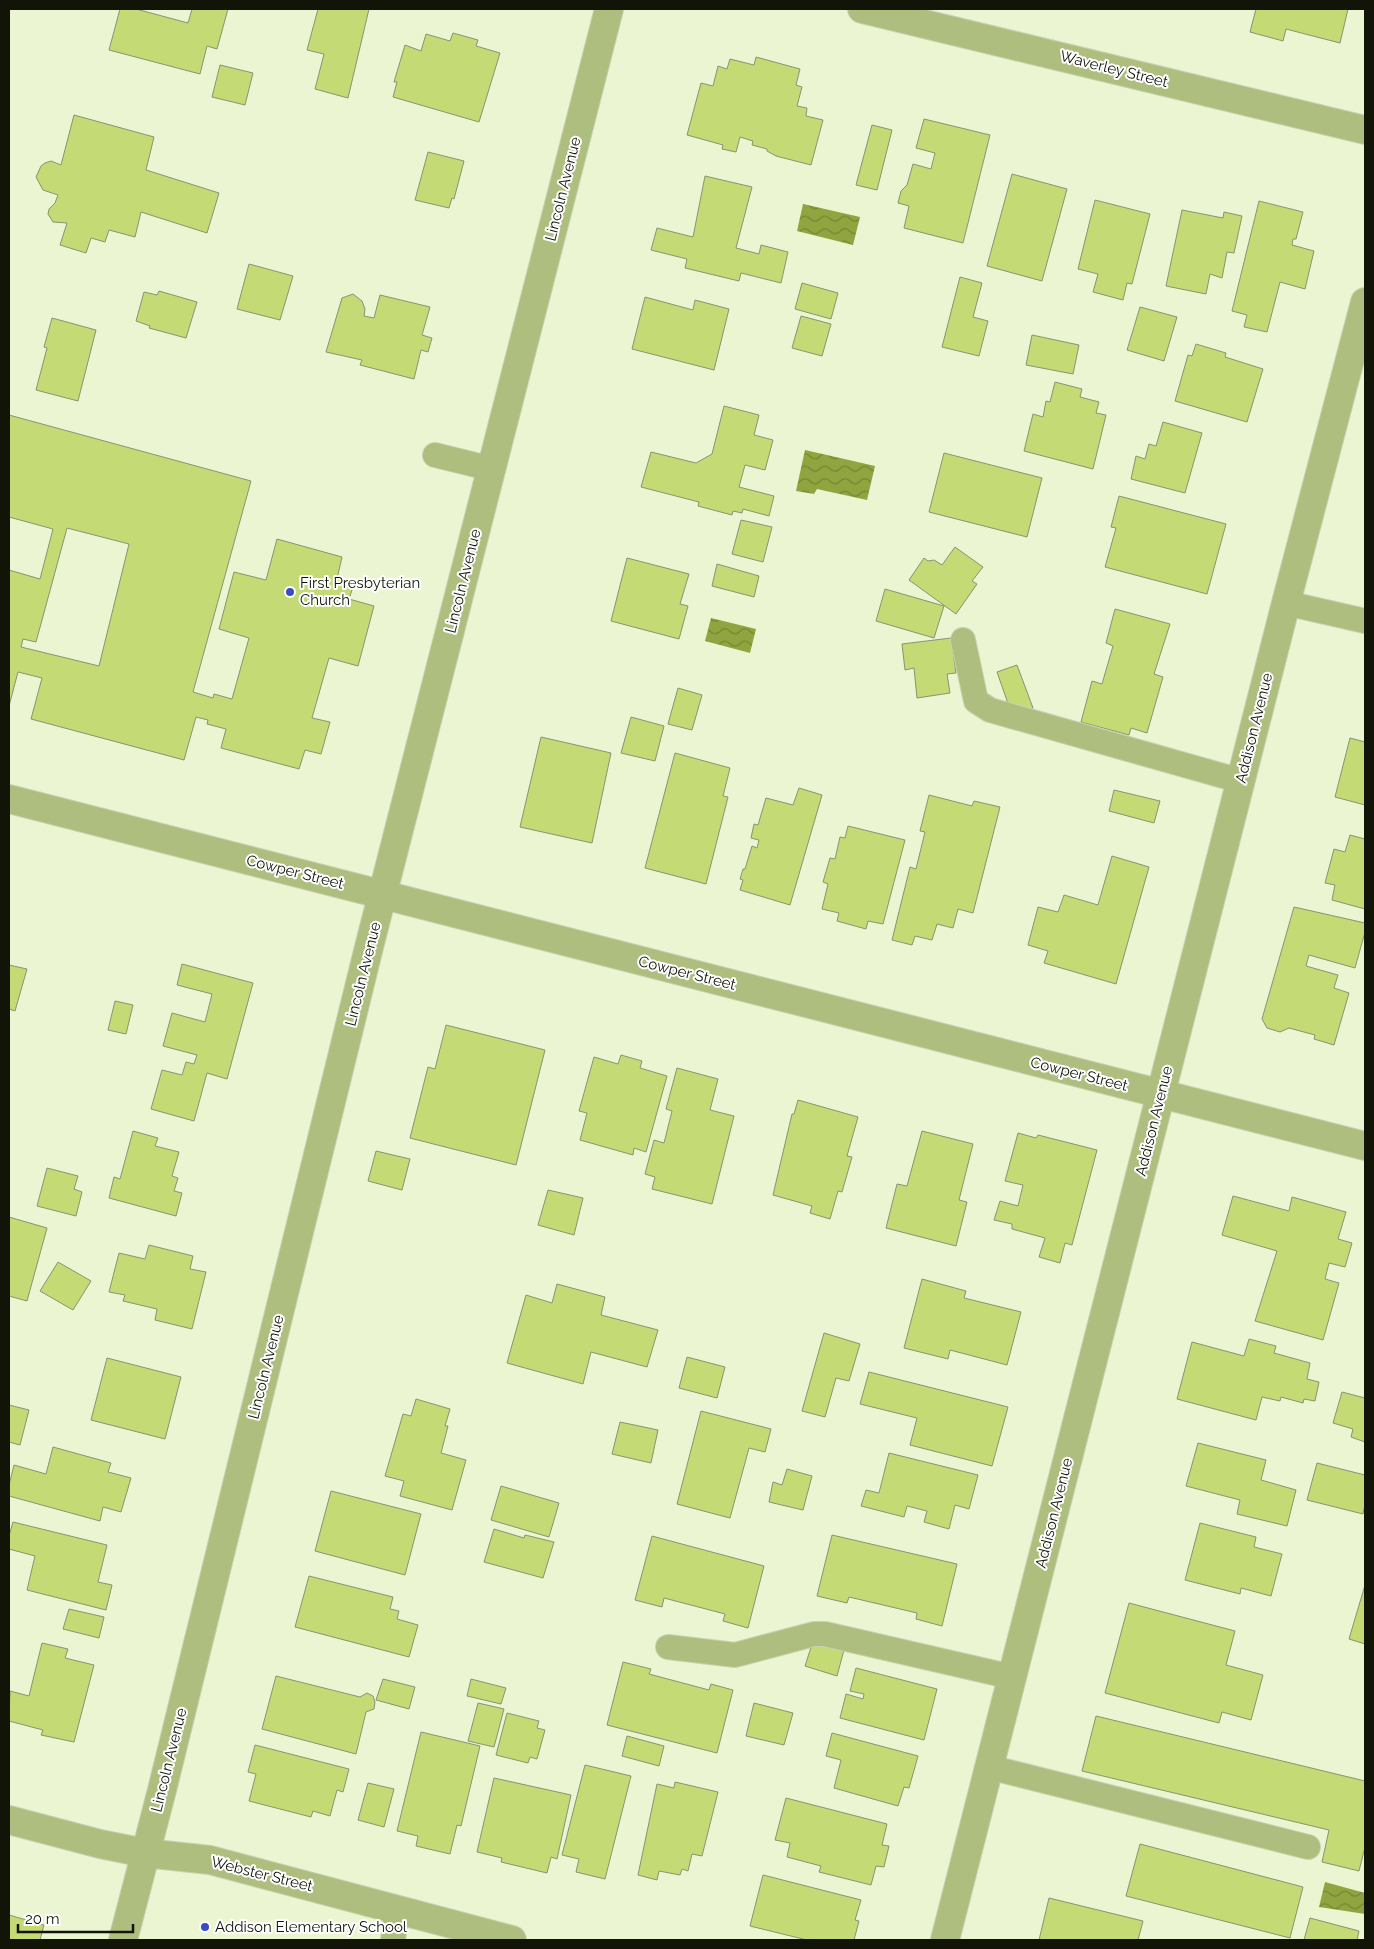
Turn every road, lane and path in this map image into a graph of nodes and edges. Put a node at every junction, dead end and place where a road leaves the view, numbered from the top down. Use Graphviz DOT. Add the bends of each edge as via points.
graph roads {
  1 [pos="609,9"];
  2 [pos="862,9"];
  3 [pos="1365,130"];
  4 [pos="1365,302"];
  5 [pos="435,455"];
  6 [pos="492,469"];
  7 [pos="1286,603"];
  8 [pos="1365,621"];
  9 [pos="963,640"];
  10 [pos="1241,781"];
  11 [pos="9,799"];
  12 [pos="383,895"];
  13 [pos="1160,1095"];
  14 [pos="1365,1146"];
  15 [pos="668,1648"];
  16 [pos="1012,1678"];
  17 [pos="989,1767"];
  18 [pos="9,1820"];
  19 [pos="1308,1847"];
  20 [pos="145,1852"];
  21 [pos="397,1910"];
  22 [pos="123,1940"];
  23 [pos="393,1940"];
  24 [pos="512,1940"];
  25 [pos="944,1940"];
  1 -- 6 [label="street, Lincoln Avenue"];
  2 -- 3 [label="street, Waverley Street"];
  4 -- 7 [label="street, Addison Avenue"];
  5 -- 6 [label="lane"];
  6 -- 12 [label="street, Lincoln Avenue"];
  7 -- 8 [label="lane"];
  7 -- 10 [label="street, Addison Avenue"];
  9 -- 10 [label="lane" via="976,701 990,710"];
  10 -- 13 [label="street, Addison Avenue"];
  11 -- 12 [label="street, Cowper Street"];
  12 -- 13 [label="street, Cowper Street"];
  12 -- 20 [label="street, Lincoln Avenue"];
  13 -- 14 [label="street, Cowper Street"];
  13 -- 16 [label="street, Addison Avenue"];
  15 -- 16 [label="lane" via="735,1655 825,1634"];
  16 -- 17 [label="street, Addison Avenue"];
  17 -- 19 [label="lane"];
  17 -- 25 [label="street, Addison Avenue"];
  18 -- 20 [label="street, Webster Street"];
  20 -- 21 [label="street, Webster Street" via="210,1860"];
  20 -- 22 [label="street, Lincoln Avenue"];
  21 -- 23 [label="lane"];
  21 -- 24 [label="street, Webster Street"];
}
